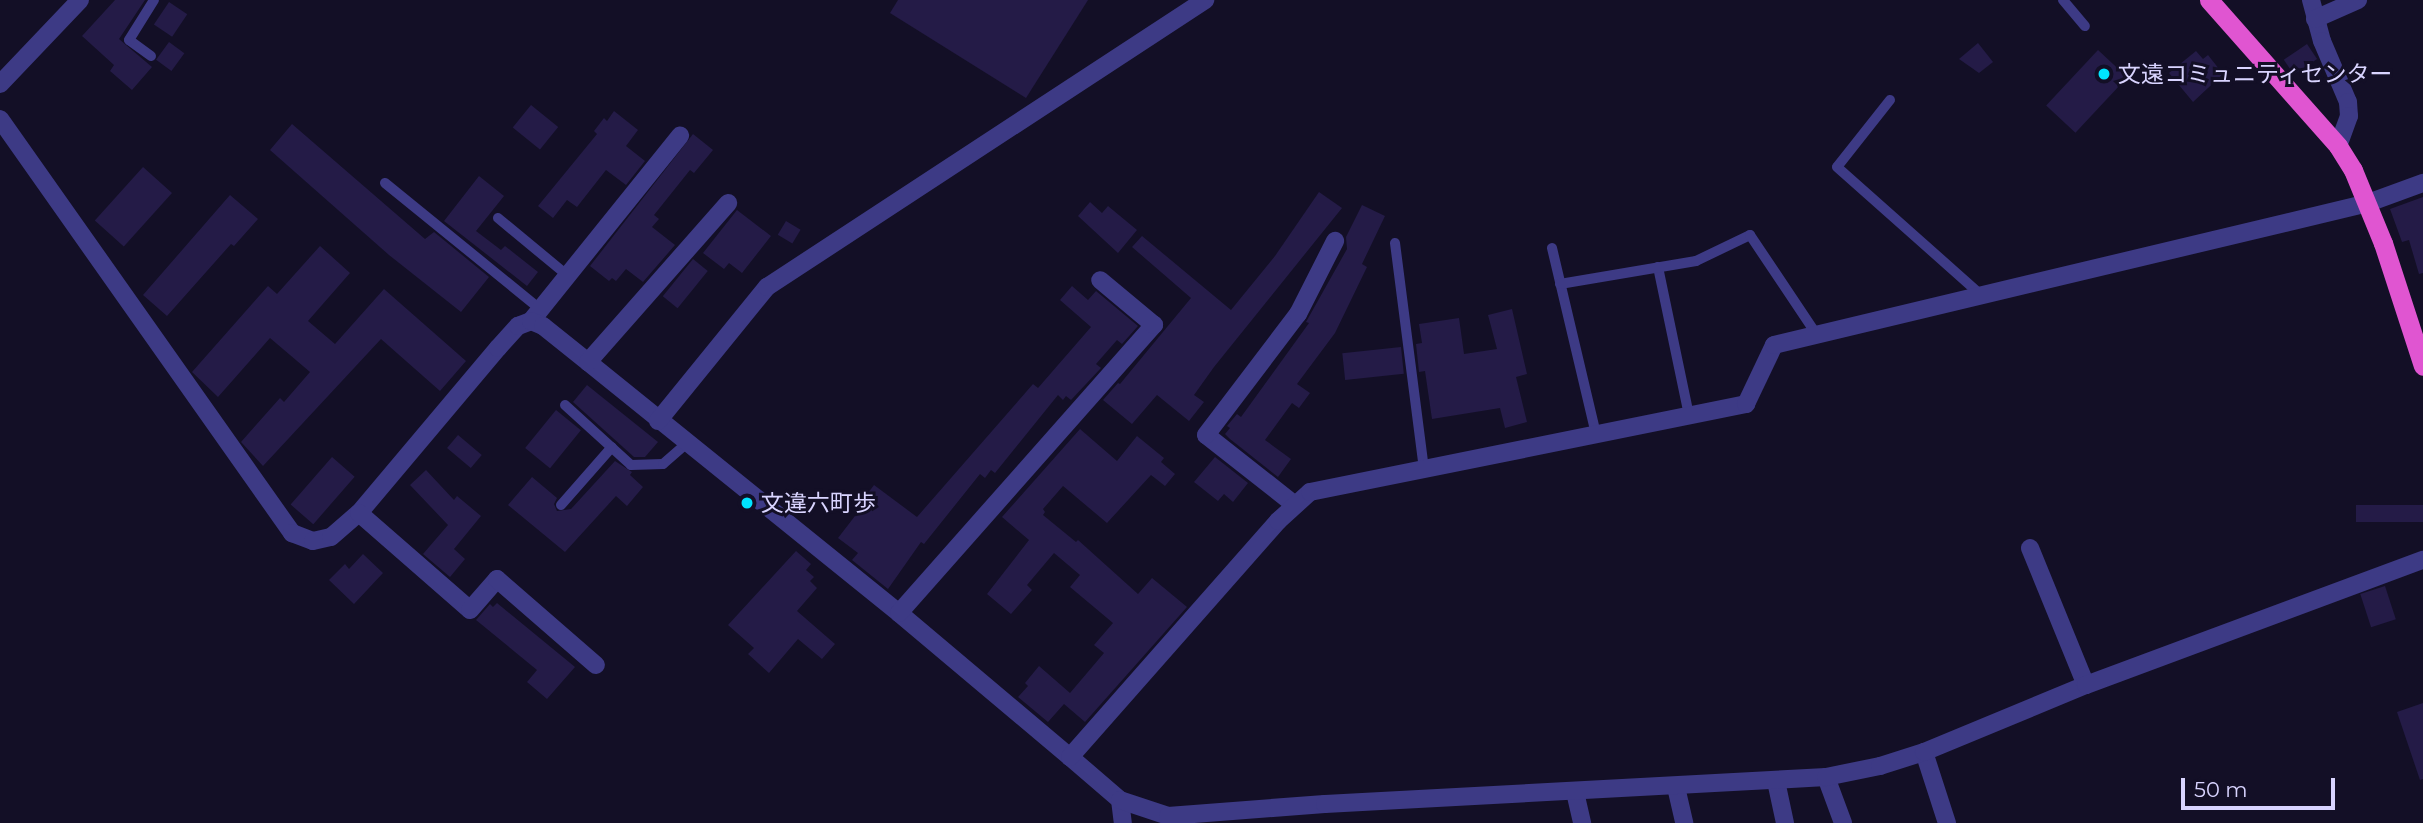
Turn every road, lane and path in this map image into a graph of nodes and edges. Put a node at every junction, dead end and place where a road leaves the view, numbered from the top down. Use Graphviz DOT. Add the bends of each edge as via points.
graph roads {
  1 [pos="80,0"];
  2 [pos="154,0"];
  3 [pos="1205,0"];
  4 [pos="2063,0"];
  5 [pos="2209,0"];
  6 [pos="2311,0"];
  7 [pos="2358,0"];
  8 [pos="2315,19"];
  9 [pos="2085,26"];
  10 [pos="151,55"];
  11 [pos="0,83"];
  12 [pos="1890,100"];
  13 [pos="0,119"];
  14 [pos="680,136"];
  15 [pos="2338,146"];
  16 [pos="385,183"];
  17 [pos="2423,183"];
  18 [pos="2368,203"];
  19 [pos="727,204"];
  20 [pos="498,218"];
  21 [pos="1335,241"];
  22 [pos="1395,243"];
  23 [pos="1552,248"];
  24 [pos="1658,267"];
  25 [pos="568,276"];
  26 [pos="1100,280"];
  27 [pos="1560,284"];
  28 [pos="1981,296"];
  29 [pos="536,315"];
  30 [pos="1817,335"];
  31 [pos="589,362"];
  32 [pos="2423,366"];
  33 [pos="565,405"];
  34 [pos="1689,416"];
  35 [pos="658,421"];
  36 [pos="1596,434"];
  37 [pos="686,444"];
  38 [pos="612,447"];
  39 [pos="1424,469"];
  40 [pos="561,505"];
  41 [pos="1295,505"];
  42 [pos="359,513"];
  43 [pos="2030,548"];
  44 [pos="2423,560"];
  45 [pos="899,613"];
  46 [pos="596,665"];
  47 [pos="2086,685"];
  48 [pos="1924,752"];
  49 [pos="1070,757"];
  50 [pos="1826,777"];
  51 [pos="1776,781"];
  52 [pos="1676,787"];
  53 [pos="1575,792"];
  54 [pos="1120,800"];
  55 [pos="1123,823"];
  56 [pos="1581,823"];
  57 [pos="1684,823"];
  58 [pos="1785,823"];
  59 [pos="1843,823"];
  60 [pos="1947,823"];
  1 -- 11 [label="street"];
  2 -- 10 [label="lane" via="129,40"];
  3 -- 35 [label="street" via="767,287"];
  4 -- 9 [label="lane"];
  5 -- 15 [label="highway"];
  6 -- 8 [label="street"];
  7 -- 8 [label="street"];
  8 -- 15 [label="street" via="2348,102 2349,116"];
  12 -- 28 [label="lane" via="1837,167"];
  13 -- 42 [label="street" via="292,534 313,541 331,537"];
  14 -- 25 [label="street"];
  15 -- 18 [label="highway"];
  16 -- 29 [label="lane"];
  17 -- 18 [label="street"];
  18 -- 28 [label="street"];
  18 -- 32 [label="highway"];
  19 -- 31 [label="street"];
  20 -- 25 [label="lane"];
  21 -- 41 [label="street" via="1298,314 1206,435"];
  22 -- 39 [label="lane"];
  23 -- 27 [label="lane"];
  24 -- 27 [label="lane"];
  24 -- 30 [label="lane" via="1696,261 1751,235"];
  24 -- 34 [label="lane"];
  25 -- 29 [label="street"];
  26 -- 45 [label="street" via="1154,325"];
  27 -- 36 [label="lane"];
  28 -- 30 [label="street"];
  29 -- 31 [label="street" via="543,326"];
  29 -- 42 [label="street" via="498,348"];
  30 -- 34 [label="street" via="1774,345 1746,404"];
  31 -- 35 [label="street"];
  33 -- 38 [label="lane"];
  34 -- 36 [label="street"];
  35 -- 37 [label="street"];
  36 -- 39 [label="street"];
  37 -- 38 [label="lane" via="663,464 648,466 631,465"];
  37 -- 45 [label="street"];
  38 -- 40 [label="lane"];
  39 -- 41 [label="street" via="1310,492"];
  41 -- 49 [label="street"];
  42 -- 46 [label="street" via="470,610 497,579"];
  43 -- 47 [label="street"];
  44 -- 47 [label="street"];
  45 -- 49 [label="street"];
  47 -- 48 [label="street"];
  48 -- 50 [label="street"];
  48 -- 60 [label="street"];
  49 -- 54 [label="street"];
  50 -- 51 [label="street"];
  50 -- 59 [label="street"];
  51 -- 52 [label="street"];
  51 -- 58 [label="street"];
  52 -- 53 [label="street"];
  52 -- 57 [label="street"];
  53 -- 54 [label="street" via="1168,816"];
  53 -- 56 [label="street"];
  54 -- 55 [label="street"];
}
